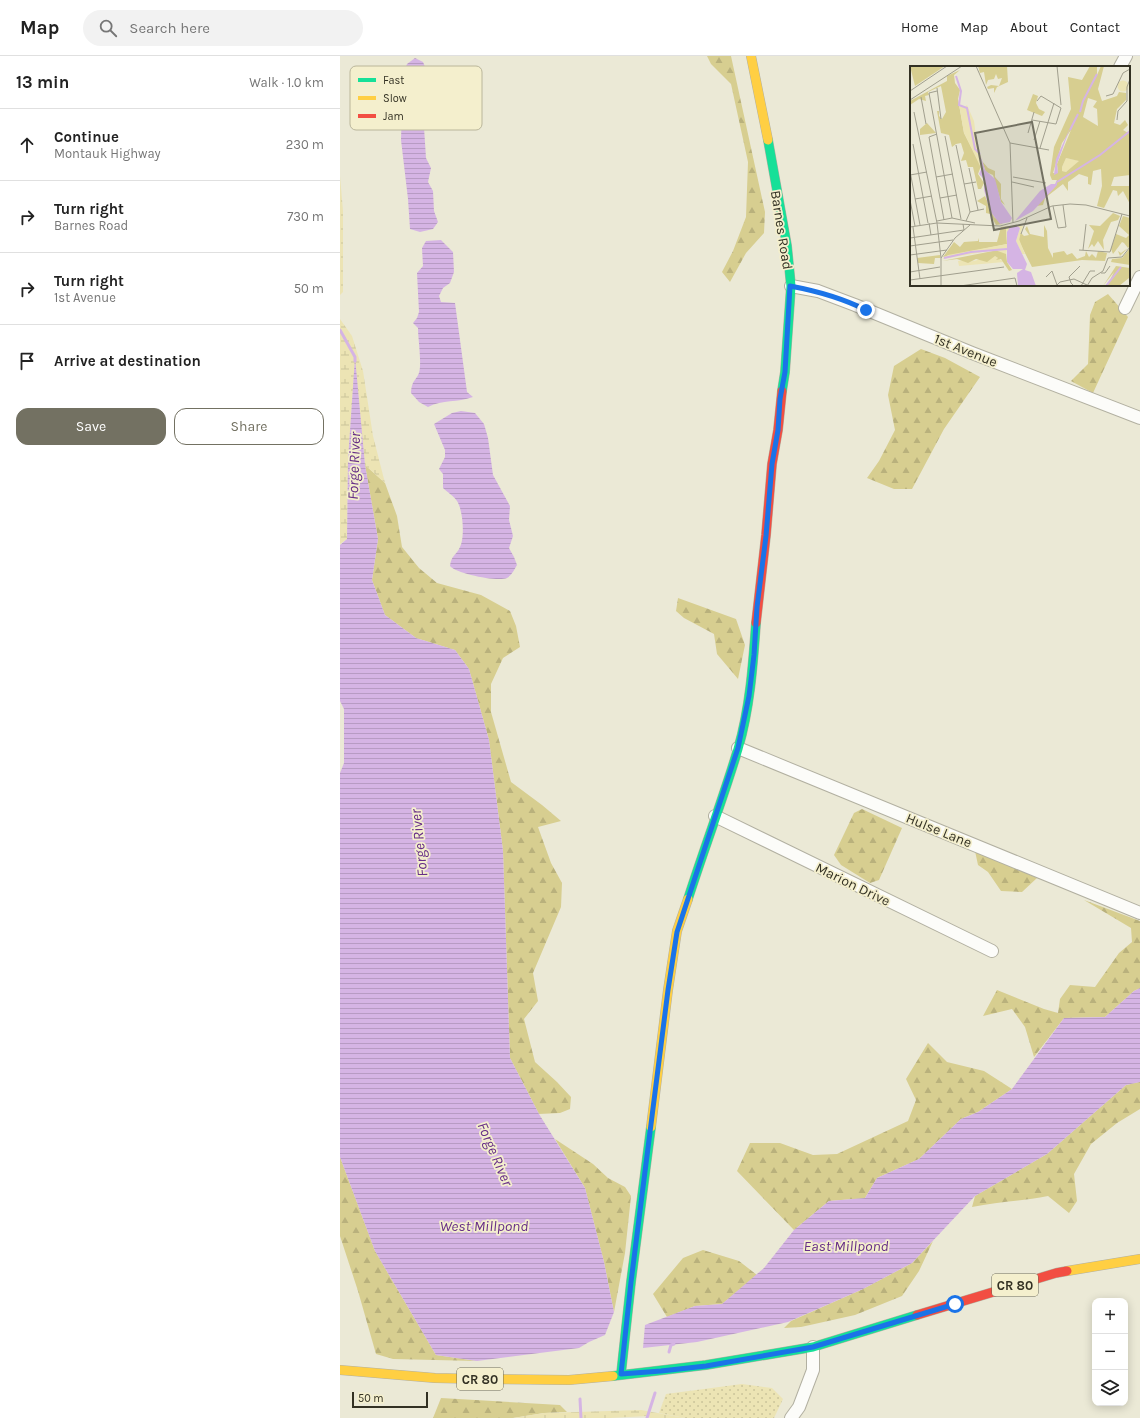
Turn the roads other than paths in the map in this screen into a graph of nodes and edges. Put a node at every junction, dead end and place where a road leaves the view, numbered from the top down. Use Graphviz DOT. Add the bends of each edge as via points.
graph roads {
  1 [pos="751,56"];
  2 [pos="1126,56"];
  3 [pos="1121,66"];
  4 [pos="1140,277"];
  5 [pos="790,286"];
  6 [pos="1125,308"];
  7 [pos="1140,418"];
  8 [pos="738,748"];
  9 [pos="715,816"];
  10 [pos="1140,912"];
  11 [pos="992,951"];
  12 [pos="1140,1259"];
  13 [pos="813,1347"];
  14 [pos="340,1370"];
  15 [pos="621,1374"];
  16 [pos="791,1418"];
  1 -- 5 [label="street, Barnes Road" via="787,246"];
  2 -- 3 [label="street"];
  4 -- 6 [label="street"];
  5 -- 7 [label="street, 1st Avenue" via="818,291 855,304 972,353"];
  5 -- 8 [label="street, Barnes Road" via="785,372 772,464 752,670"];
  8 -- 9 [label="street, Barnes Road"];
  8 -- 10 [label="street, Hulse Lane"];
  9 -- 11 [label="street, Marion Drive"];
  9 -- 15 [label="street, Barnes Road" via="677,932"];
  12 -- 13 [label="street, CR 80" via="1056,1273"];
  13 -- 15 [label="street, CR 80" via="706,1366"];
  13 -- 16 [label="street" via="813,1370"];
  14 -- 15 [label="street, CR 80" via="480,1379 569,1380"];
}
